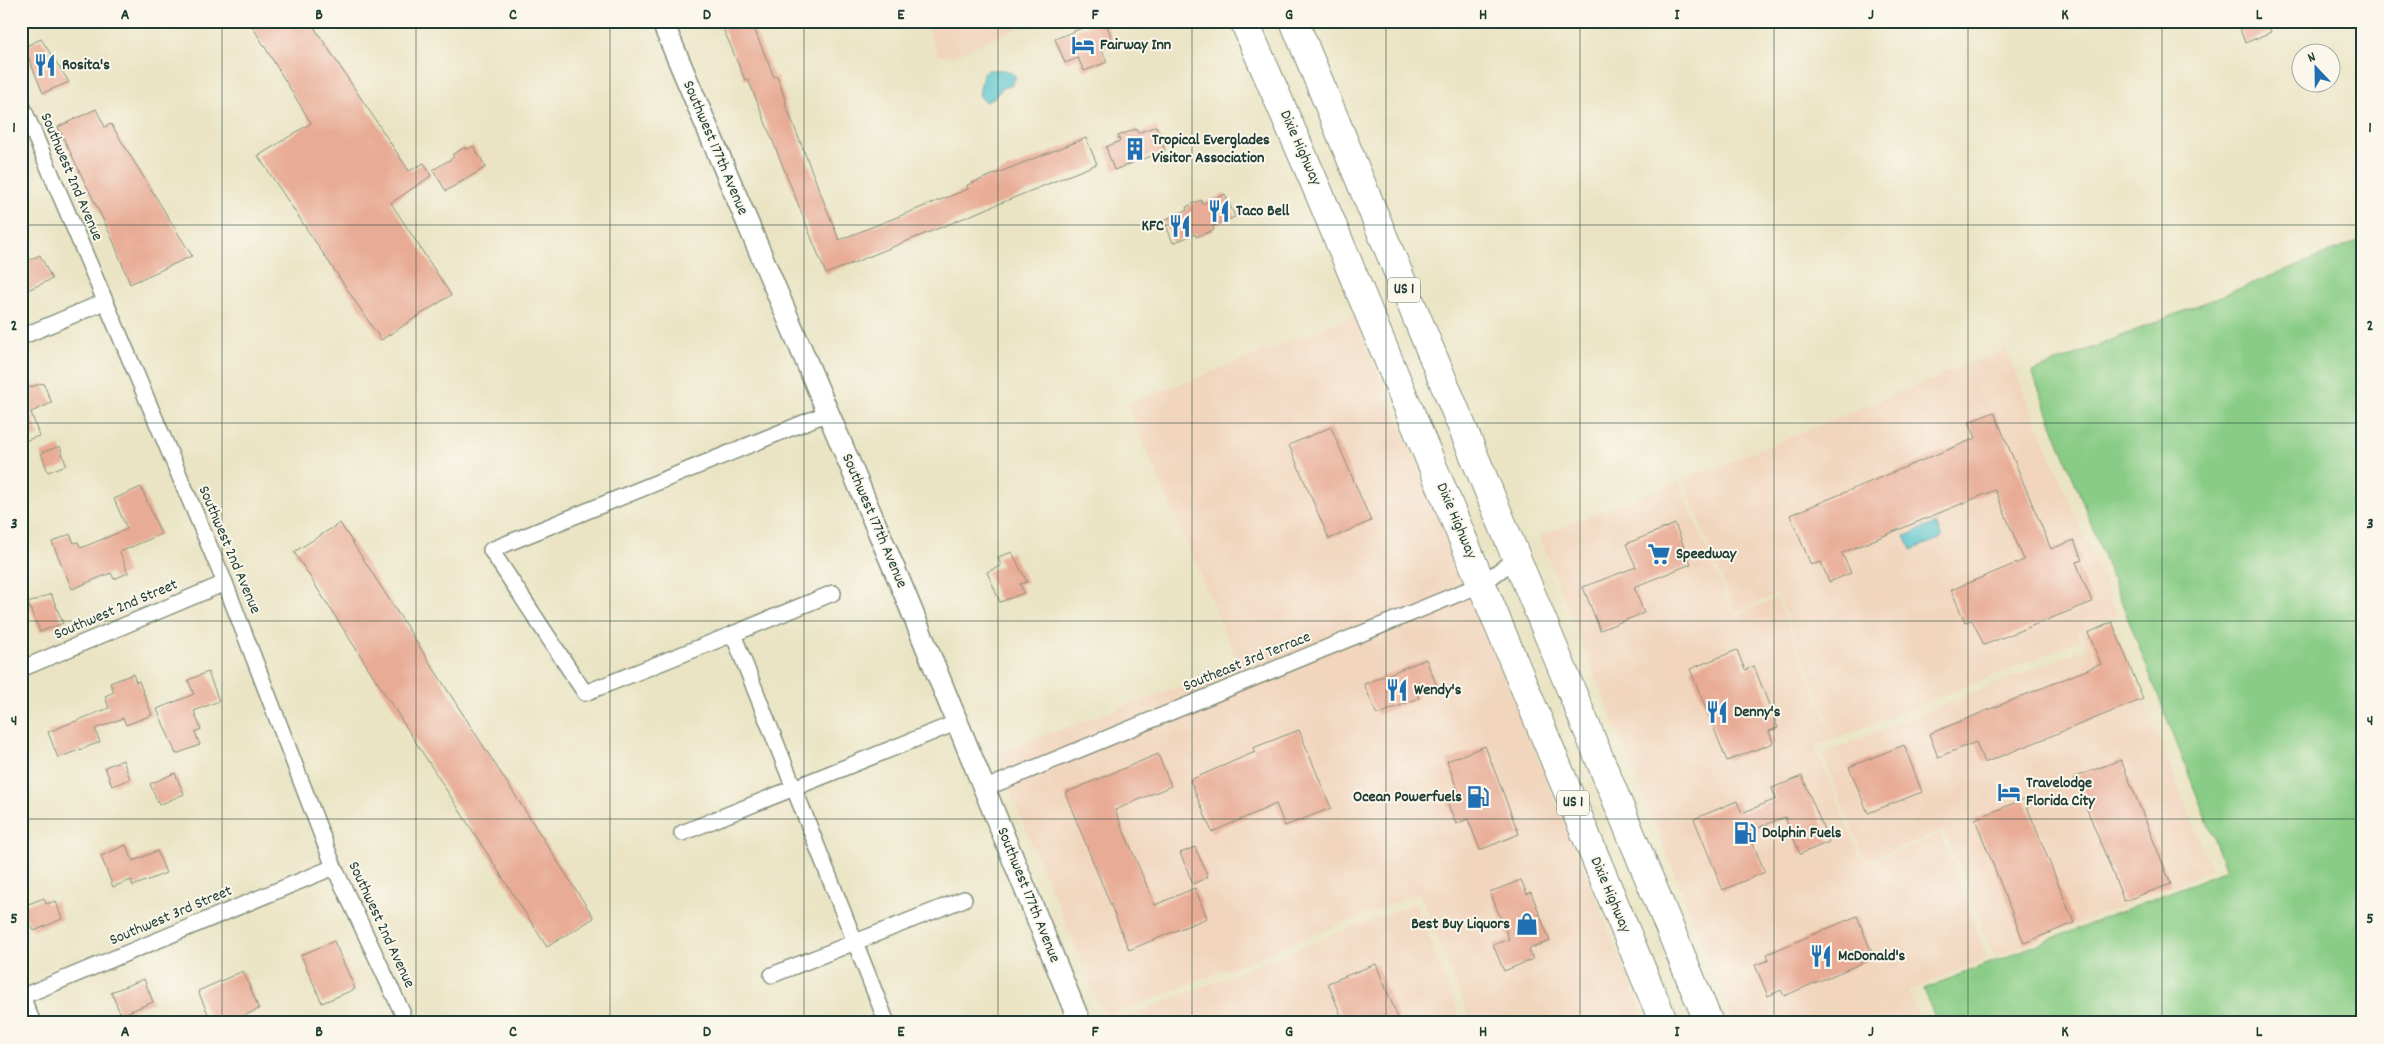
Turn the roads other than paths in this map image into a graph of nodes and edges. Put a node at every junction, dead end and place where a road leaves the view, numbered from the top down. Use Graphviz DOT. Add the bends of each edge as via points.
graph roads {
  1 [pos="662,21"];
  2 [pos="1244,21"];
  3 [pos="1294,21"];
  4 [pos="21,103"];
  5 [pos="104,302"];
  6 [pos="21,337"];
  7 [pos="828,413"];
  8 [pos="1515,559"];
  9 [pos="225,583"];
  10 [pos="1482,584"];
  11 [pos="833,593"];
  12 [pos="733,634"];
  13 [pos="21,669"];
  14 [pos="958,722"];
  15 [pos="793,788"];
  16 [pos="986,788"];
  17 [pos="682,833"];
  18 [pos="334,866"];
  19 [pos="964,899"];
  20 [pos="854,943"];
  21 [pos="772,975"];
  22 [pos="22,996"];
  23 [pos="402,1012"];
  24 [pos="33,1023"];
  25 [pos="887,1023"];
  26 [pos="1080,1023"];
  27 [pos="1664,1023"];
  28 [pos="1709,1023"];
  1 -- 7 [label="main road, Southwest 177th Avenue"];
  2 -- 10 [label="highway, Dixie Highway / US 1"];
  3 -- 8 [label="highway, US 1"];
  4 -- 5 [label="street, Southwest 2nd Avenue"];
  5 -- 6 [label="street"];
  5 -- 9 [label="street, Southwest 2nd Avenue"];
  7 -- 12 [label="street" via="491,550 585,693"];
  7 -- 14 [label="main road, Southwest 177th Avenue"];
  8 -- 10 [label="street, Southeast 3rd Terrace"];
  8 -- 28 [label="highway, US 1"];
  9 -- 13 [label="street, Southwest 2nd Street"];
  9 -- 18 [label="street, Southwest 2nd Avenue"];
  10 -- 16 [label="street, Southeast 3rd Terrace"];
  10 -- 27 [label="highway, Dixie Highway / US 1"];
  11 -- 12 [label="street"];
  12 -- 15 [label="street"];
  14 -- 15 [label="street"];
  14 -- 16 [label="main road, Southwest 177th Avenue"];
  15 -- 17 [label="street"];
  15 -- 20 [label="street"];
  16 -- 26 [label="main road, Southwest 177th Avenue"];
  18 -- 22 [label="street, Southwest 3rd Street"];
  18 -- 23 [label="street, Southwest 2nd Avenue"];
  19 -- 20 [label="street"];
  20 -- 21 [label="street"];
  20 -- 25 [label="street"];
  22 -- 24 [label="street"];
}
